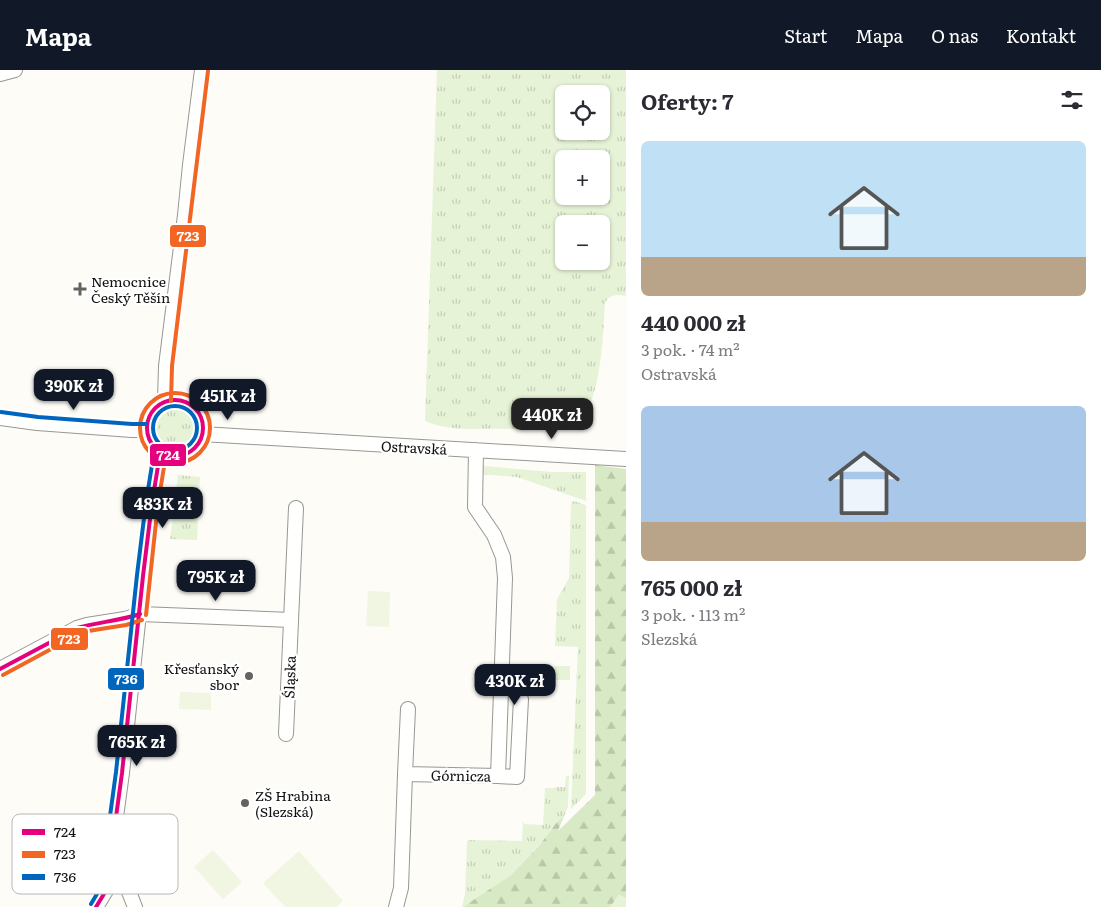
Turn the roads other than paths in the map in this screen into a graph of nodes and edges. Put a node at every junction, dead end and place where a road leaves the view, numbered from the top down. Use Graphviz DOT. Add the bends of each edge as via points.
graph roads {
  1 [pos="15,70"];
  2 [pos="202,70"];
  3 [pos="0,74"];
  4 [pos="165,401"];
  5 [pos="0,418"];
  6 [pos="146,430"];
  7 [pos="202,434"];
  8 [pos="476,450"];
  9 [pos="162,453"];
  10 [pos="626,459"];
  11 [pos="296,508"];
  12 [pos="140,614"];
  13 [pos="291,620"];
  14 [pos="0,668"];
  15 [pos="521,699"];
  16 [pos="408,709"];
  17 [pos="286,734"];
  18 [pos="405,774"];
  19 [pos="498,776"];
  20 [pos="116,814"];
  21 [pos="104,894"];
  22 [pos="130,894"];
  23 [pos="96,907"];
  24 [pos="136,907"];
  25 [pos="396,907"];
  1 -- 3 [label="street"];
  2 -- 4 [label="street" via="166,366"];
  4 -- 6 [label="street" via="150,414"];
  4 -- 7 [label="street" via="178,400 192,406 200,416"];
  5 -- 6 [label="street"];
  6 -- 9 [label="street" via="151,444"];
  7 -- 8 [label="street, Ostravská"];
  7 -- 9 [label="street" via="197,446 187,454 174,456"];
  8 -- 10 [label="street, Ostravská"];
  8 -- 19 [label="street, Górnicza" via="474,507 494,535 503,557 505,578"];
  9 -- 12 [label="street" via="152,503"];
  11 -- 13 [label="street, Śląska"];
  12 -- 13 [label="street"];
  12 -- 14 [label="street" via="77,628"];
  12 -- 20 [label="street"];
  13 -- 17 [label="street, Śląska"];
  15 -- 19 [label="street" via="517,777"];
  16 -- 18 [label="street"];
  18 -- 19 [label="street, Górnicza"];
  18 -- 25 [label="street" via="401,888"];
  21 -- 23 [label="street"];
  22 -- 24 [label="street"];
}
